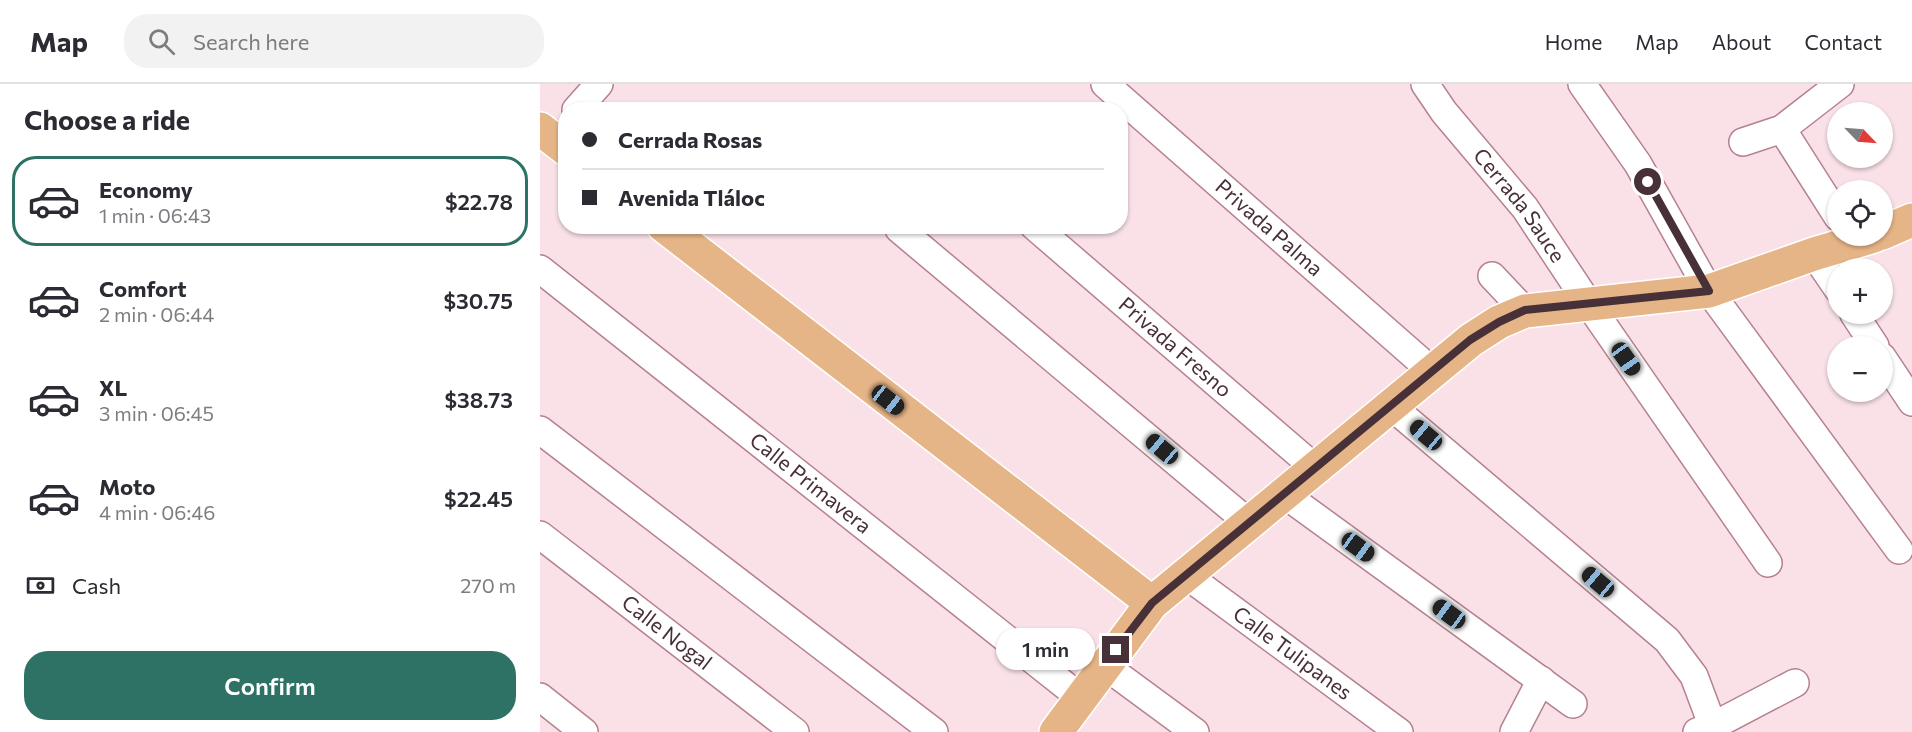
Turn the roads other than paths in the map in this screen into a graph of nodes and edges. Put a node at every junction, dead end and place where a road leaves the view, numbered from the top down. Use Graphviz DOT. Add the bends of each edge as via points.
graph roads {
  1 [pos="599,84"];
  2 [pos="1105,84"];
  3 [pos="1425,84"];
  4 [pos="1582,84"];
  5 [pos="1840,84"];
  6 [pos="583,102"];
  7 [pos="1126,102"];
  8 [pos="1128,104"];
  9 [pos="1782,129"];
  10 [pos="1743,142"];
  11 [pos="1827,190"];
  12 [pos="1912,220"];
  13 [pos="1893,225"];
  14 [pos="674,234"];
  15 [pos="905,234"];
  16 [pos="1043,234"];
  17 [pos="1831,246"];
  18 [pos="1814,254"];
  19 [pos="540,269"];
  20 [pos="1827,273"];
  21 [pos="1492,276"];
  22 [pos="1709,291"];
  23 [pos="1588,303"];
  24 [pos="1525,310"];
  25 [pos="1433,372"];
  26 [pos="1893,374"];
  27 [pos="1912,402"];
  28 [pos="1391,406"];
  29 [pos="540,430"];
  30 [pos="1315,468"];
  31 [pos="1284,494"];
  32 [pos="1249,523"];
  33 [pos="540,535"];
  34 [pos="1899,550"];
  35 [pos="1768,563"];
  36 [pos="1186,575"];
  37 [pos="1152,603"];
  38 [pos="1104,665"];
  39 [pos="1541,680"];
  40 [pos="1795,683"];
  41 [pos="540,697"];
  42 [pos="1573,704"];
  43 [pos="1070,720"];
  44 [pos="1708,730"];
  45 [pos="584,732"];
  46 [pos="795,732"];
  47 [pos="934,732"];
  48 [pos="1196,732"];
  49 [pos="1399,732"];
  50 [pos="1514,732"];
  1 -- 6 [label="street"];
  2 -- 7 [label="street, Privada Palma"];
  3 -- 23 [label="street, Cerrada Sauce" via="1525,208"];
  4 -- 22 [label="street" via="1638,164"];
  5 -- 9 [label="street"];
  8 -- 25 [label="street, Privada Palma"];
  9 -- 10 [label="street"];
  9 -- 11 [label="street"];
  12 -- 13 [label="main road"];
  14 -- 37 [label="main road"];
  15 -- 32 [label="street"];
  16 -- 30 [label="street, Privada Fresno"];
  17 -- 18 [label="main road"];
  18 -- 20 [label="street"];
  18 -- 22 [label="main road"];
  19 -- 43 [label="street, Calle Primavera"];
  21 -- 24 [label="street"];
  22 -- 23 [label="main road"];
  22 -- 34 [label="street"];
  23 -- 24 [label="main road"];
  23 -- 35 [label="street, Cerrada Sauce"];
  24 -- 25 [label="main road" via="1470,340"];
  25 -- 28 [label="main road"];
  26 -- 27 [label="street"];
  28 -- 30 [label="main road"];
  28 -- 44 [label="street" via="1667,640 1694,676"];
  29 -- 47 [label="street"];
  30 -- 31 [label="main road"];
  31 -- 32 [label="main road"];
  31 -- 39 [label="street"];
  32 -- 36 [label="main road"];
  33 -- 46 [label="street, Calle Nogal"];
  36 -- 37 [label="main road"];
  36 -- 49 [label="street, Calle Tulipanes"];
  37 -- 38 [label="main road"];
  38 -- 43 [label="main road"];
  38 -- 48 [label="street"];
  39 -- 42 [label="street"];
  39 -- 50 [label="street"];
  40 -- 44 [label="street"];
  41 -- 45 [label="street"];
}
